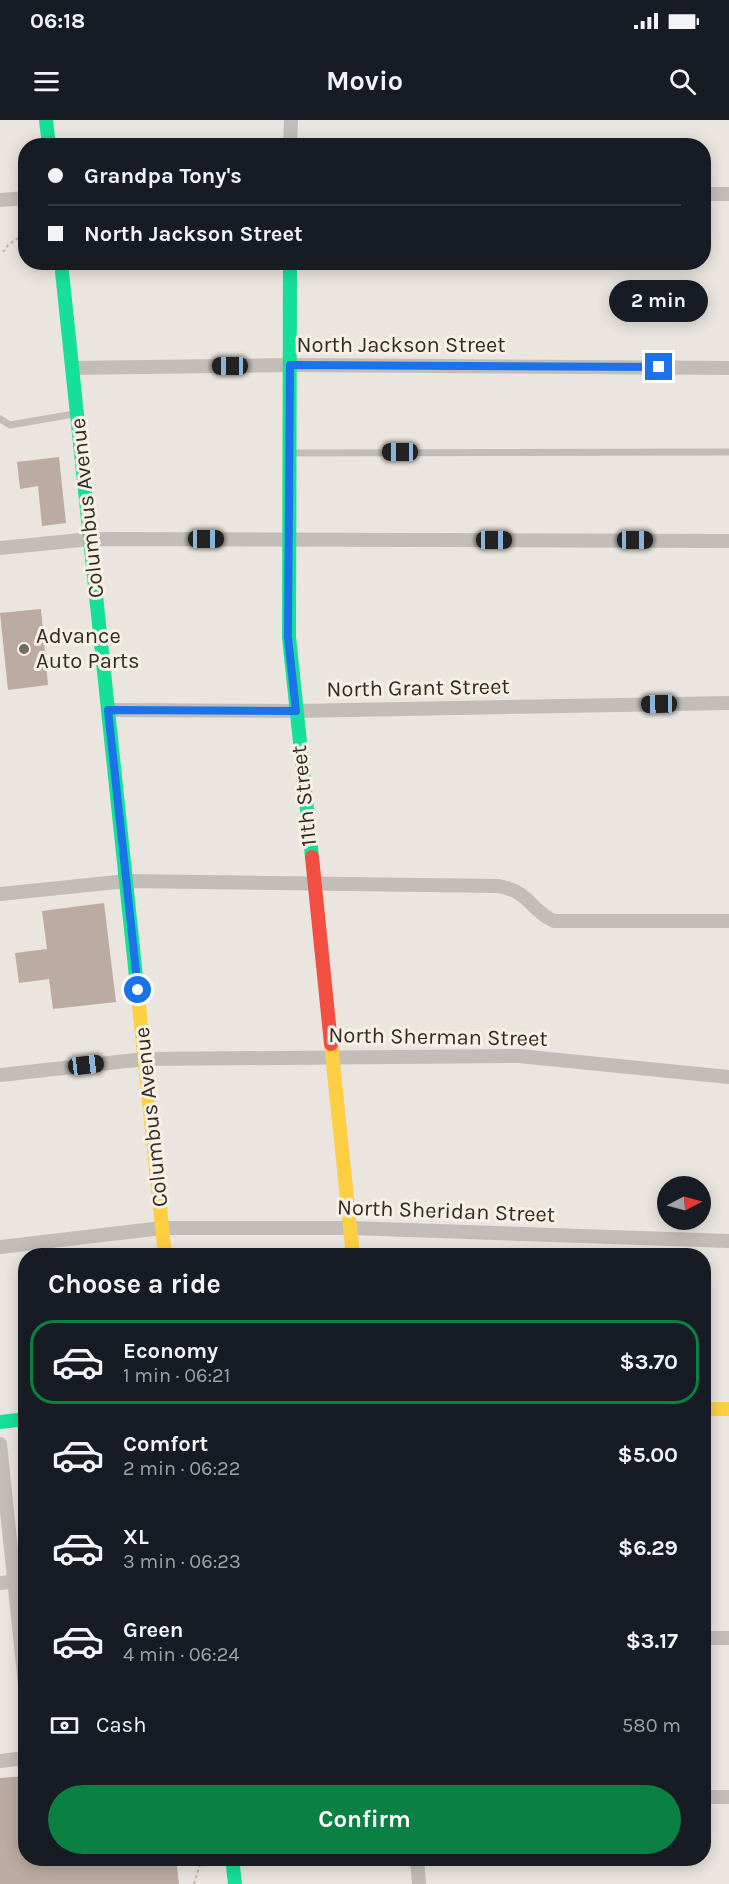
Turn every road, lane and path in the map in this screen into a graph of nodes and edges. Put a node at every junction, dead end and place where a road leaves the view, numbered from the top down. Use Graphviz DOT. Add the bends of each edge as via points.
graph roads {
  1 [pos="46,120"];
  2 [pos="291,120"];
  3 [pos="48,138"];
  4 [pos="290,138"];
  5 [pos="711,194"];
  6 [pos="729,194"];
  7 [pos="18,199"];
  8 [pos="0,200"];
  9 [pos="18,238"];
  10 [pos="3,252"];
  11 [pos="63,270"];
  12 [pos="290,270"];
  13 [pos="290,365"];
  14 [pos="72,368"];
  15 [pos="729,368"];
  16 [pos="77,414"];
  17 [pos="0,419"];
  18 [pos="729,452"];
  19 [pos="291,453"];
  20 [pos="289,538"];
  21 [pos="90,539"];
  22 [pos="729,541"];
  23 [pos="0,548"];
  24 [pos="729,703"];
  25 [pos="108,710"];
  26 [pos="296,711"];
  27 [pos="127,881"];
  28 [pos="314,883"];
  29 [pos="0,894"];
  30 [pos="729,921"];
  31 [pos="332,1056"];
  32 [pos="145,1059"];
  33 [pos="0,1075"];
  34 [pos="729,1077"];
  35 [pos="162,1228"];
  36 [pos="351,1228"];
  37 [pos="729,1241"];
  38 [pos="0,1247"];
  39 [pos="164,1248"];
  40 [pos="352,1248"];
  41 [pos="711,1409"];
  42 [pos="729,1409"];
  43 [pos="18,1420"];
  44 [pos="0,1422"];
  45 [pos="0,1444"];
  46 [pos="13,1581"];
  47 [pos="18,1620"];
  48 [pos="711,1638"];
  49 [pos="729,1638"];
  50 [pos="18,1759"];
  51 [pos="0,1761"];
  52 [pos="711,1797"];
  53 [pos="729,1797"];
  54 [pos="200,1866"];
  55 [pos="233,1866"];
  56 [pos="418,1866"];
  57 [pos="194,1884"];
  58 [pos="235,1884"];
  59 [pos="420,1884"];
  1 -- 3 [label="street"];
  2 -- 4 [label="street"];
  5 -- 6 [label="street"];
  7 -- 8 [label="street"];
  9 -- 10 [label="path"];
  11 -- 14 [label="street, Columbus Avenue"];
  12 -- 13 [label="street, 11th Street"];
  13 -- 14 [label="street, North Jackson Street"];
  13 -- 15 [label="street, North Jackson Street"];
  13 -- 19 [label="street, 11th Street"];
  14 -- 16 [label="street, Columbus Avenue"];
  16 -- 17 [label="lane" via="10,425"];
  16 -- 21 [label="street, Columbus Avenue"];
  18 -- 19 [label="lane"];
  19 -- 20 [label="street, 11th Street"];
  20 -- 21 [label="street"];
  20 -- 22 [label="street"];
  20 -- 26 [label="street, 11th Street" via="288,637"];
  21 -- 23 [label="street"];
  21 -- 25 [label="street, Columbus Avenue"];
  24 -- 26 [label="street, North Grant Street"];
  25 -- 26 [label="street, North Grant Street"];
  25 -- 27 [label="street, Columbus Avenue"];
  26 -- 28 [label="street, 11th Street"];
  27 -- 28 [label="street"];
  27 -- 29 [label="street"];
  27 -- 32 [label="street, Columbus Avenue"];
  28 -- 30 [label="street" via="499,886 523,893 541,915 554,921"];
  28 -- 31 [label="street, 11th Street"];
  31 -- 32 [label="street, North Sherman Street"];
  31 -- 34 [label="street, North Sherman Street" via="519,1056"];
  31 -- 36 [label="street, 11th Street"];
  32 -- 33 [label="street, North Sherman Street"];
  32 -- 35 [label="street, Columbus Avenue"];
  35 -- 36 [label="street, North Sheridan Street"];
  35 -- 38 [label="street, North Sheridan Street"];
  35 -- 39 [label="street, Columbus Avenue"];
  36 -- 37 [label="street, North Sheridan Street"];
  36 -- 40 [label="street, 11th Street"];
  41 -- 42 [label="street"];
  43 -- 44 [label="street"];
  45 -- 46 [label="street"];
  46 -- 47 [label="street"];
  48 -- 49 [label="street"];
  50 -- 51 [label="street"];
  52 -- 53 [label="street"];
  54 -- 57 [label="path"];
  55 -- 58 [label="street"];
  56 -- 59 [label="street"];
}
